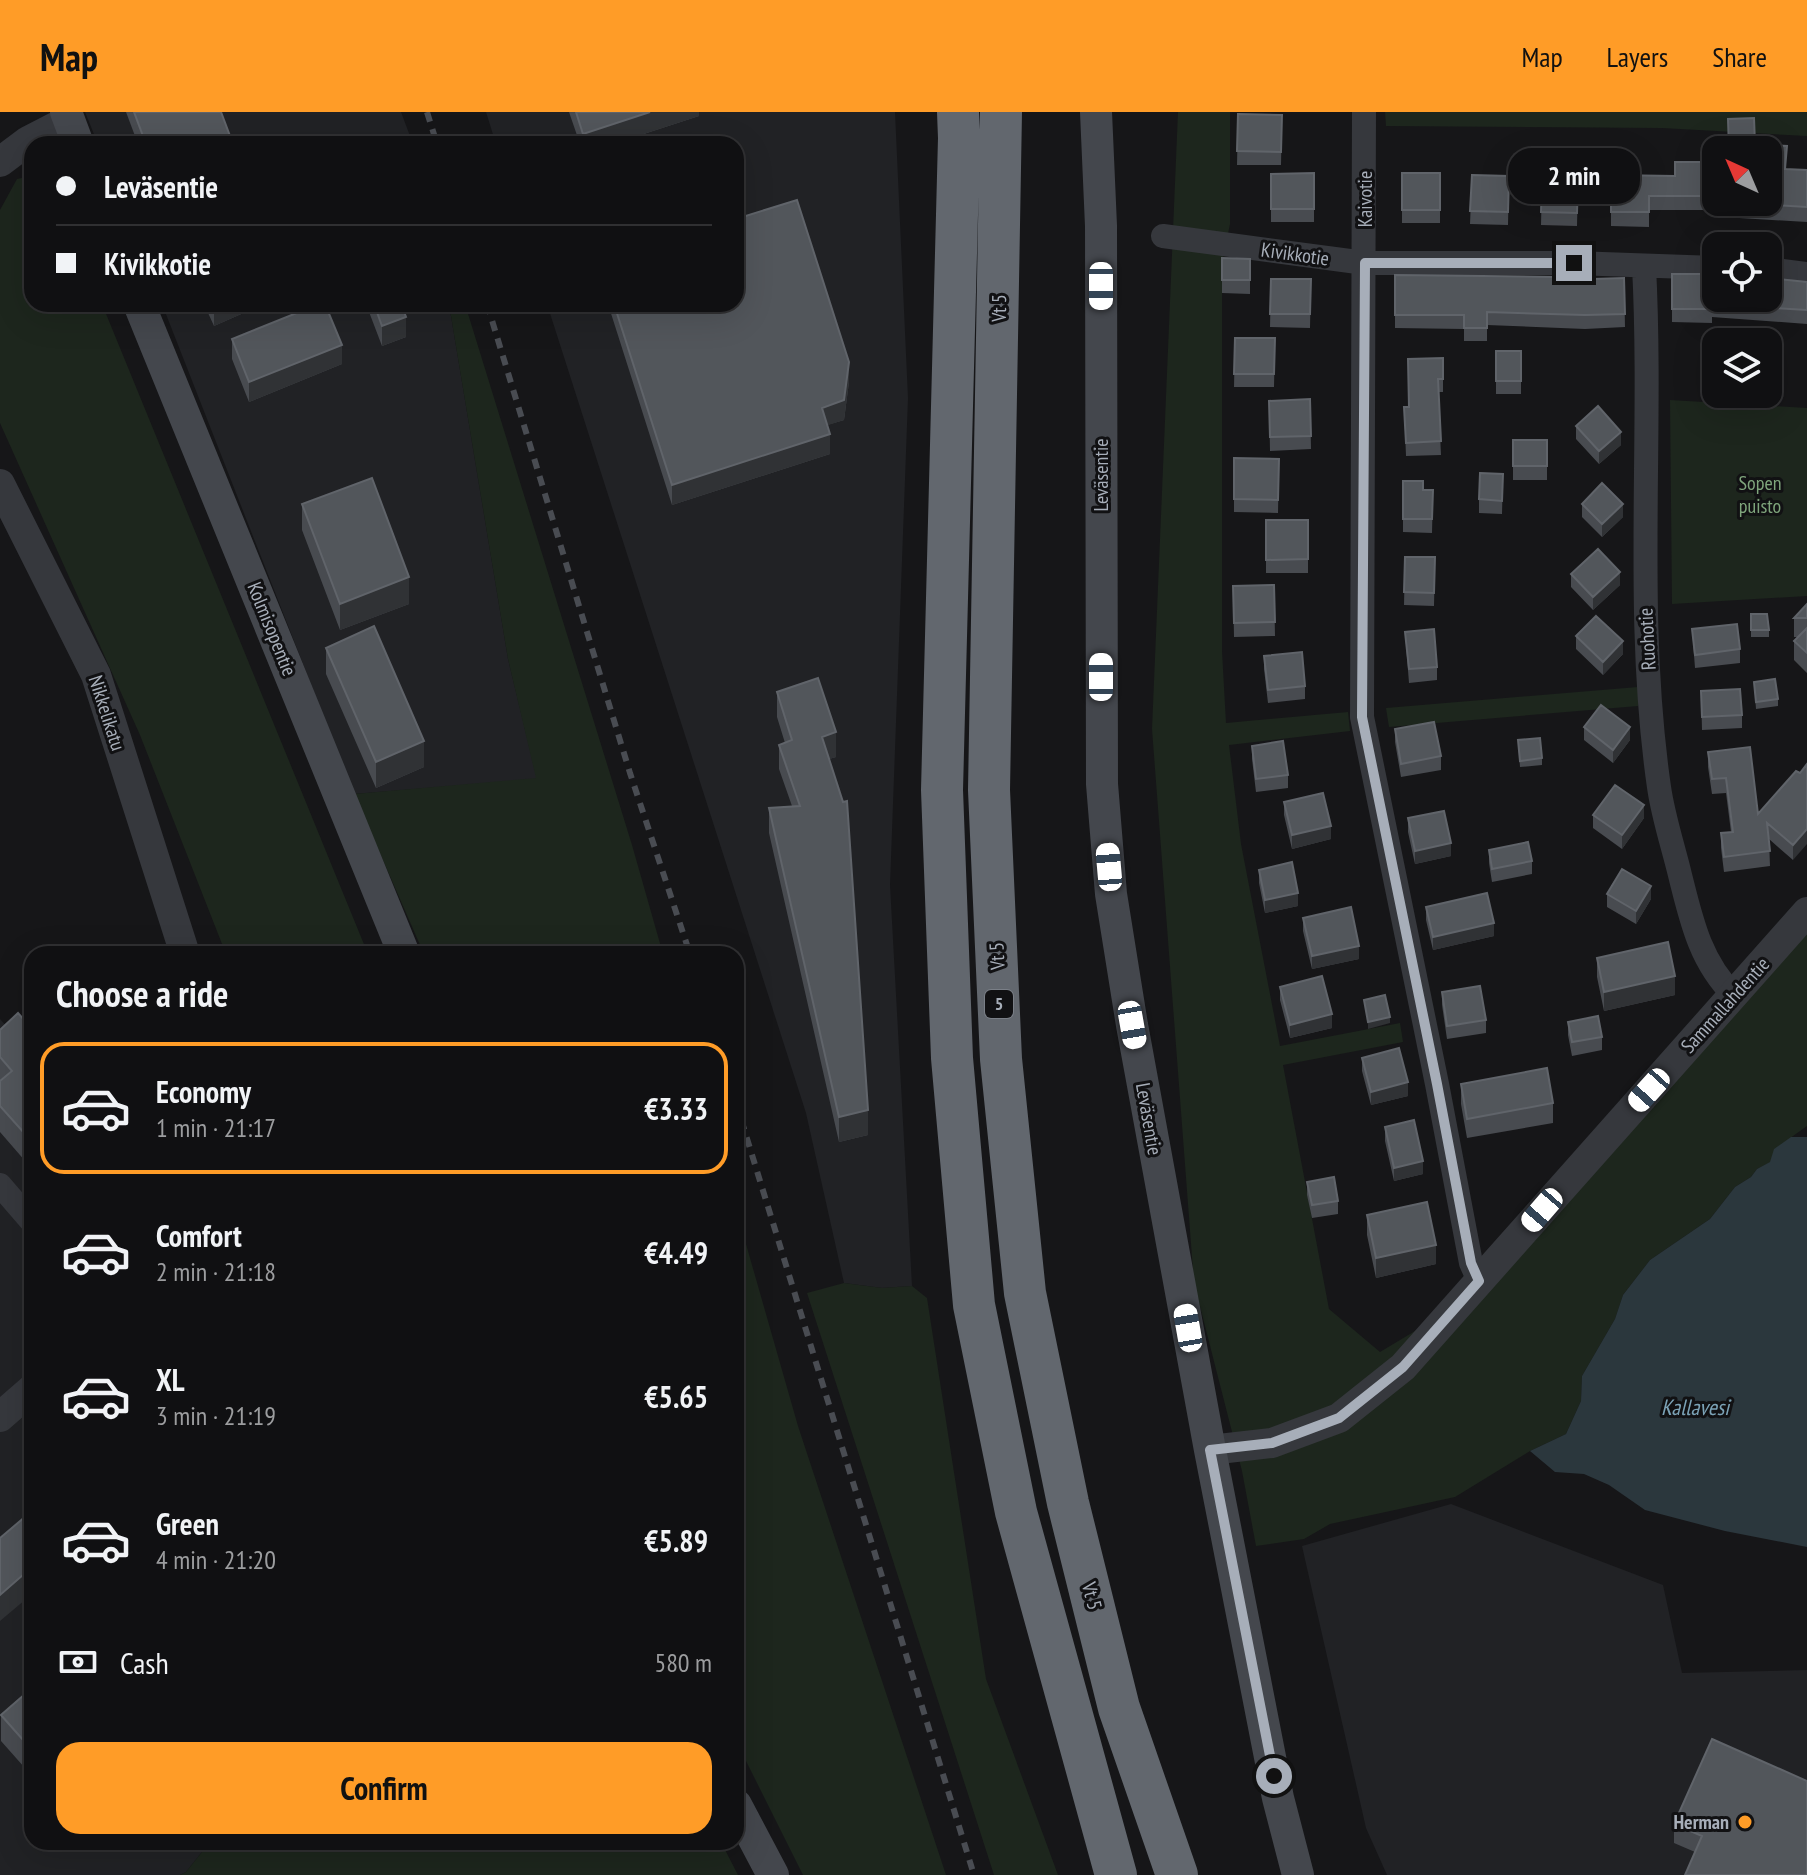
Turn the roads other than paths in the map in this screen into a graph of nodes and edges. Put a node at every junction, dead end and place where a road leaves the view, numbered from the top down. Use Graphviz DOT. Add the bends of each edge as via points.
graph roads {
  1 [pos="958,112"];
  2 [pos="1001,112"];
  3 [pos="1096,112"];
  4 [pos="1364,112"];
  5 [pos="71,125"];
  6 [pos="41,136"];
  7 [pos="24,144"];
  8 [pos="0,162"];
  9 [pos="1163,236"];
  10 [pos="1365,263"];
  11 [pos="1644,266"];
  12 [pos="1702,268"];
  13 [pos="1782,271"];
  14 [pos="1807,274"];
  15 [pos="142,312"];
  16 [pos="0,484"];
  17 [pos="1807,912"];
  18 [pos="182,946"];
  19 [pos="401,946"];
  20 [pos="1734,995"];
  21 [pos="0,1185"];
  22 [pos="24,1213"];
  23 [pos="1479,1281"];
  24 [pos="24,1396"];
  25 [pos="0,1417"];
  26 [pos="1210,1450"];
  27 [pos="744,1820"];
  28 [pos="773,1875"];
  29 [pos="1116,1875"];
  30 [pos="1177,1875"];
  31 [pos="1298,1875"];
  1 -- 29 [label="highway" via="942,790 952,1058 974,1305 1016,1512"];
  2 -- 30 [label="highway, Vt 5 / 5" via="989,790 1001,1059 1025,1293 1068,1503 1119,1708"];
  3 -- 26 [label="main road, Leväsentie" via="1102,753 1111,894"];
  4 -- 10 [label="street, Kaivotie"];
  5 -- 6 [label="street"];
  7 -- 8 [label="street"];
  9 -- 10 [label="street, Kivikkotie"];
  10 -- 11 [label="street, Kivikkotie"];
  10 -- 23 [label="street, Kaivotie" via="1362,717 1471,1263"];
  11 -- 12 [label="street, Kivikkotie"];
  11 -- 20 [label="street, Ruohotie" via="1645,603 1659,788 1695,936"];
  13 -- 14 [label="street"];
  15 -- 19 [label="main road, Kolmisopentie"];
  16 -- 18 [label="street, Nikkelikatu" via="96,675"];
  17 -- 20 [label="street, Sammallahdentie"];
  20 -- 23 [label="street, Sammallahdentie"];
  21 -- 22 [label="street"];
  23 -- 26 [label="street, Sammallahdentie" via="1403,1367 1339,1418 1272,1443"];
  24 -- 25 [label="street"];
  26 -- 31 [label="main road, Leväsentie"];
  27 -- 28 [label="main road"];
}
